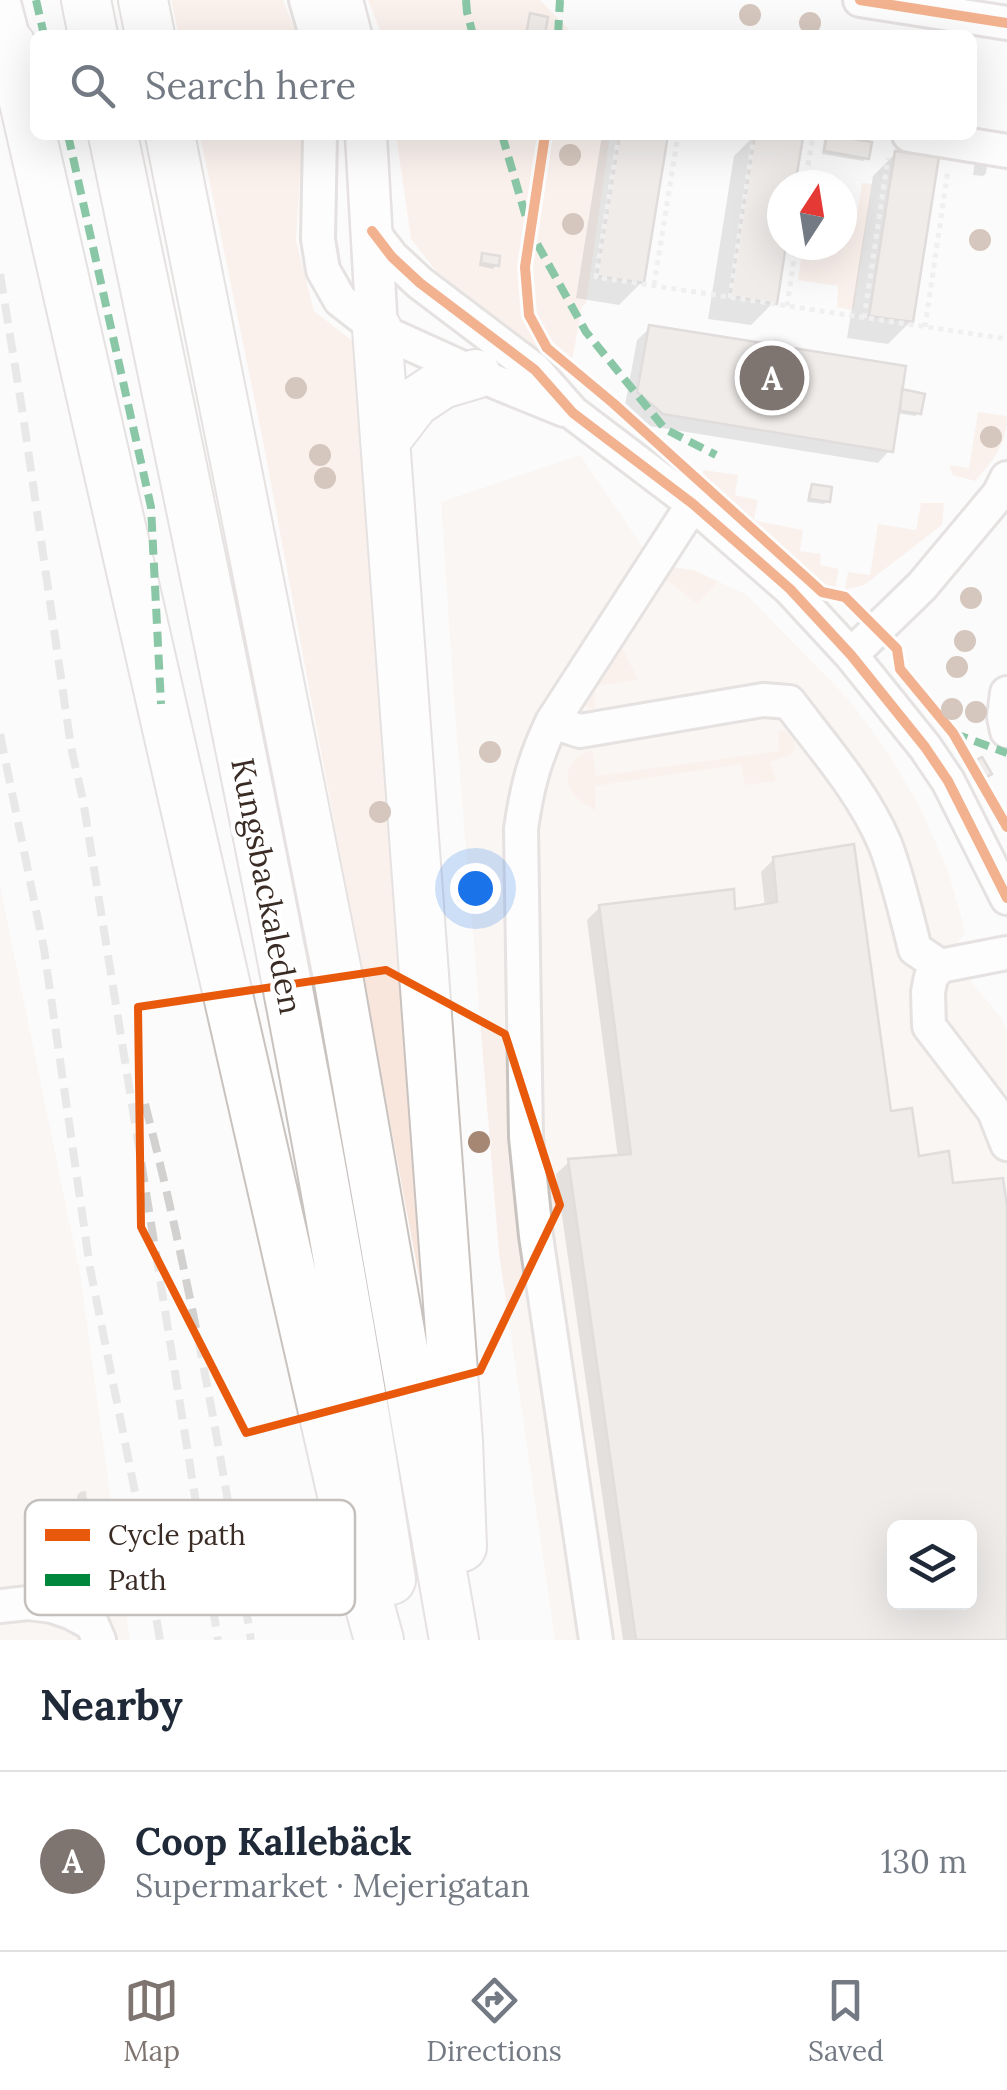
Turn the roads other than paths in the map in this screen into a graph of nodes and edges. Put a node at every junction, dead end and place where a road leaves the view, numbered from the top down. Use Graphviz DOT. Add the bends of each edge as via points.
graph roads {
  1 [pos="86,0"];
  2 [pos="143,0"];
  3 [pos="306,0"];
  4 [pos="342,0"];
  5 [pos="860,0"];
  6 [pos="1007,24"];
  7 [pos="4,28"];
  8 [pos="92,30"];
  9 [pos="149,30"];
  10 [pos="315,30"];
  11 [pos="350,30"];
  12 [pos="30,139"];
  13 [pos="30,140"];
  14 [pos="115,140"];
  15 [pos="171,140"];
  16 [pos="320,140"];
  17 [pos="366,140"];
  18 [pos="899,144"];
  19 [pos="1007,151"];
  20 [pos="372,231"];
  21 [pos="377,329"];
  22 [pos="476,374"];
  23 [pos="573,414"];
  24 [pos="385,442"];
  25 [pos="1004,490"];
  26 [pos="693,504"];
  27 [pos="851,655"];
  28 [pos="1007,692"];
  29 [pos="552,722"];
  30 [pos="1007,731"];
  31 [pos="1007,898"];
  32 [pos="1007,952"];
  33 [pos="940,966"];
  34 [pos="1007,1144"];
  35 [pos="342,1500"];
  36 [pos="355,1556"];
  37 [pos="25,1603"];
  38 [pos="0,1606"];
  39 [pos="77,1615"];
  40 [pos="99,1640"];
  41 [pos="380,1640"];
  42 [pos="400,1640"];
  43 [pos="454,1640"];
  44 [pos="465,1640"];
  45 [pos="596,1640"];
  1 -- 8 [label="highway"];
  2 -- 9 [label="highway"];
  3 -- 10 [label="street"];
  4 -- 11 [label="main road"];
  5 -- 6 [label="street"];
  7 -- 12 [label="highway"];
  13 -- 35 [label="highway"];
  14 -- 42 [label="highway, Kungsbackaleden" via="296,1023"];
  15 -- 43 [label="highway, Kungsbackaleden" via="338,982"];
  16 -- 21 [label="street" via="318,239 324,270 340,300"];
  17 -- 20 [label="main road"];
  18 -- 19 [label="street" via="952,142"];
  20 -- 21 [label="main road"];
  20 -- 23 [label="street" via="420,284 535,370"];
  21 -- 22 [label="street"];
  21 -- 24 [label="highway"];
  22 -- 23 [label="street"];
  22 -- 24 [label="highway" via="442,384 415,402"];
  23 -- 26 [label="street"];
  24 -- 44 [label="highway" via="458,1441"];
  25 -- 27 [label="street" via="922,586"];
  26 -- 27 [label="street" via="790,589"];
  26 -- 29 [label="street"];
  27 -- 31 [label="street" via="948,781"];
  28 -- 30 [label="street"];
  29 -- 33 [label="street" via="580,731 763,700 789,702 866,807 915,949"];
  29 -- 45 [label="street" via="528,783 521,829 526,1137"];
  32 -- 33 [label="street"];
  33 -- 34 [label="street" via="928,992 929,1026 994,1111"];
  36 -- 41 [label="highway"];
  37 -- 38 [label="street"];
  39 -- 40 [label="street" via="92,1624"];
}
